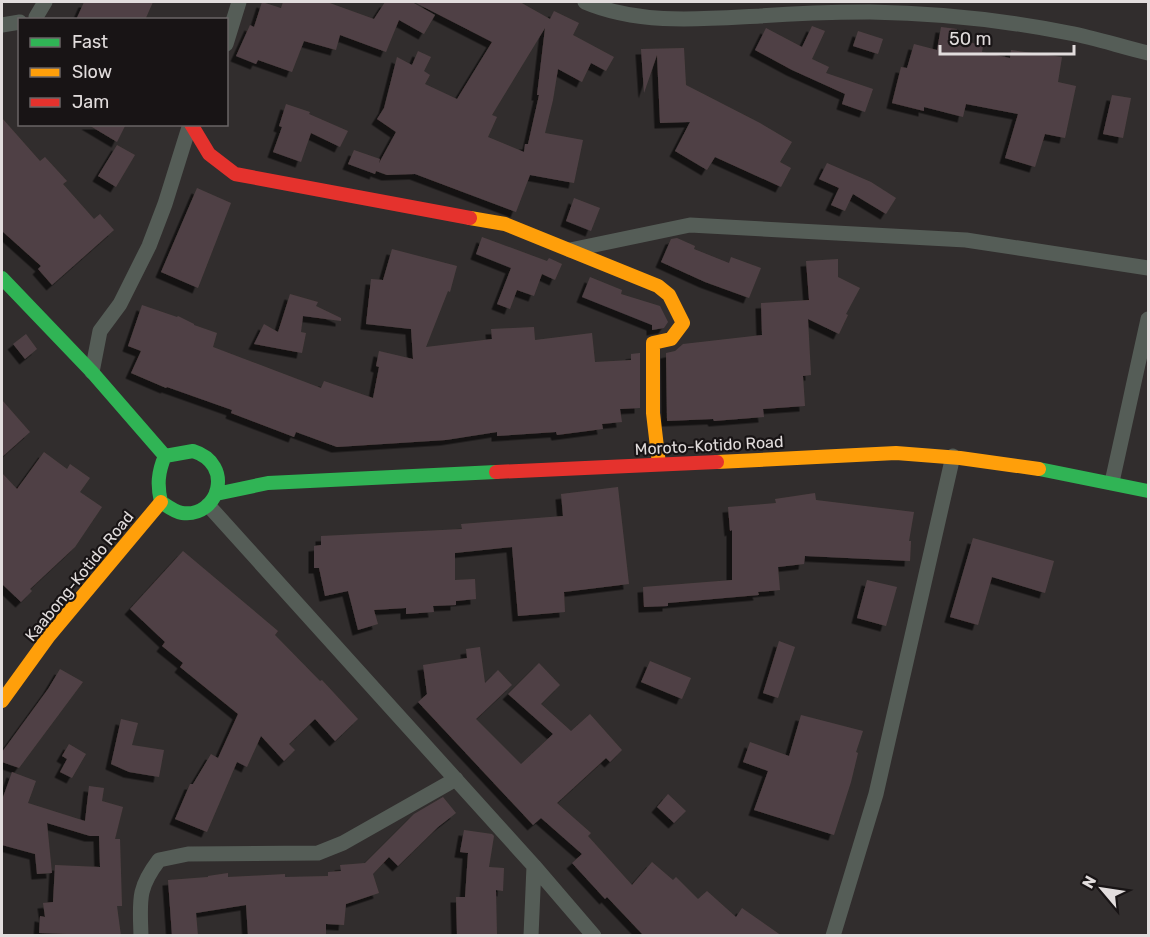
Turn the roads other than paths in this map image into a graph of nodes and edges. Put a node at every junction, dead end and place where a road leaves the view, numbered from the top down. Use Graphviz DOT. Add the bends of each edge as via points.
graph roads {
  1 [pos="45,2"];
  2 [pos="239,2"];
  3 [pos="585,2"];
  4 [pos="36,18"];
  5 [pos="18,22"];
  6 [pos="2,26"];
  7 [pos="228,38"];
  8 [pos="1149,53"];
  9 [pos="189,126"];
  10 [pos="191,126"];
  11 [pos="570,250"];
  12 [pos="1149,268"];
  13 [pos="2,278"];
  14 [pos="1149,319"];
  15 [pos="92,372"];
  16 [pos="165,456"];
  17 [pos="952,456"];
  18 [pos="659,464"];
  19 [pos="226,470"];
  20 [pos="1112,482"];
  21 [pos="268,483"];
  22 [pos="1149,491"];
  23 [pos="212,500"];
  24 [pos="161,502"];
  25 [pos="2,701"];
  26 [pos="456,779"];
  27 [pos="534,866"];
  28 [pos="141,936"];
  29 [pos="531,936"];
  30 [pos="594,936"];
  31 [pos="833,936"];
  1 -- 4 [label="street"];
  2 -- 7 [label="street"];
  3 -- 8 [label="street" via="633,15 693,20 871,12 957,17 1070,33"];
  5 -- 6 [label="street"];
  9 -- 15 [label="street" via="148,246 120,304 100,331"];
  10 -- 11 [label="main road" via="209,154 235,174 505,224"];
  11 -- 12 [label="street" via="690,225 966,240"];
  11 -- 18 [label="main road" via="658,286 669,295 683,323 671,339 653,344 653,413"];
  13 -- 15 [label="main road"];
  14 -- 20 [label="street"];
  15 -- 16 [label="main road"];
  16 -- 19 [label="main road" via="193,451"];
  16 -- 24 [label="main road" via="156,484"];
  17 -- 18 [label="main road, Moroto-Kotido Road" via="896,453"];
  17 -- 20 [label="main road, Moroto-Kotido Road"];
  17 -- 31 [label="street" via="876,794"];
  18 -- 21 [label="main road, Moroto-Kotido Road"];
  19 -- 21 [label="main road, Moroto-Kotido Road"];
  19 -- 23 [label="main road"];
  20 -- 22 [label="main road, Moroto-Kotido Road"];
  21 -- 23 [label="main road, Moroto-Kotido Road"];
  23 -- 24 [label="main road" via="196,512 182,513"];
  23 -- 26 [label="street"];
  24 -- 25 [label="main road, Kaabong-Kotido Road" via="49,636"];
  26 -- 27 [label="street"];
  26 -- 28 [label="street" via="343,843 318,853 188,854 159,860 140,894"];
  27 -- 29 [label="street"];
  27 -- 30 [label="street"];
}
